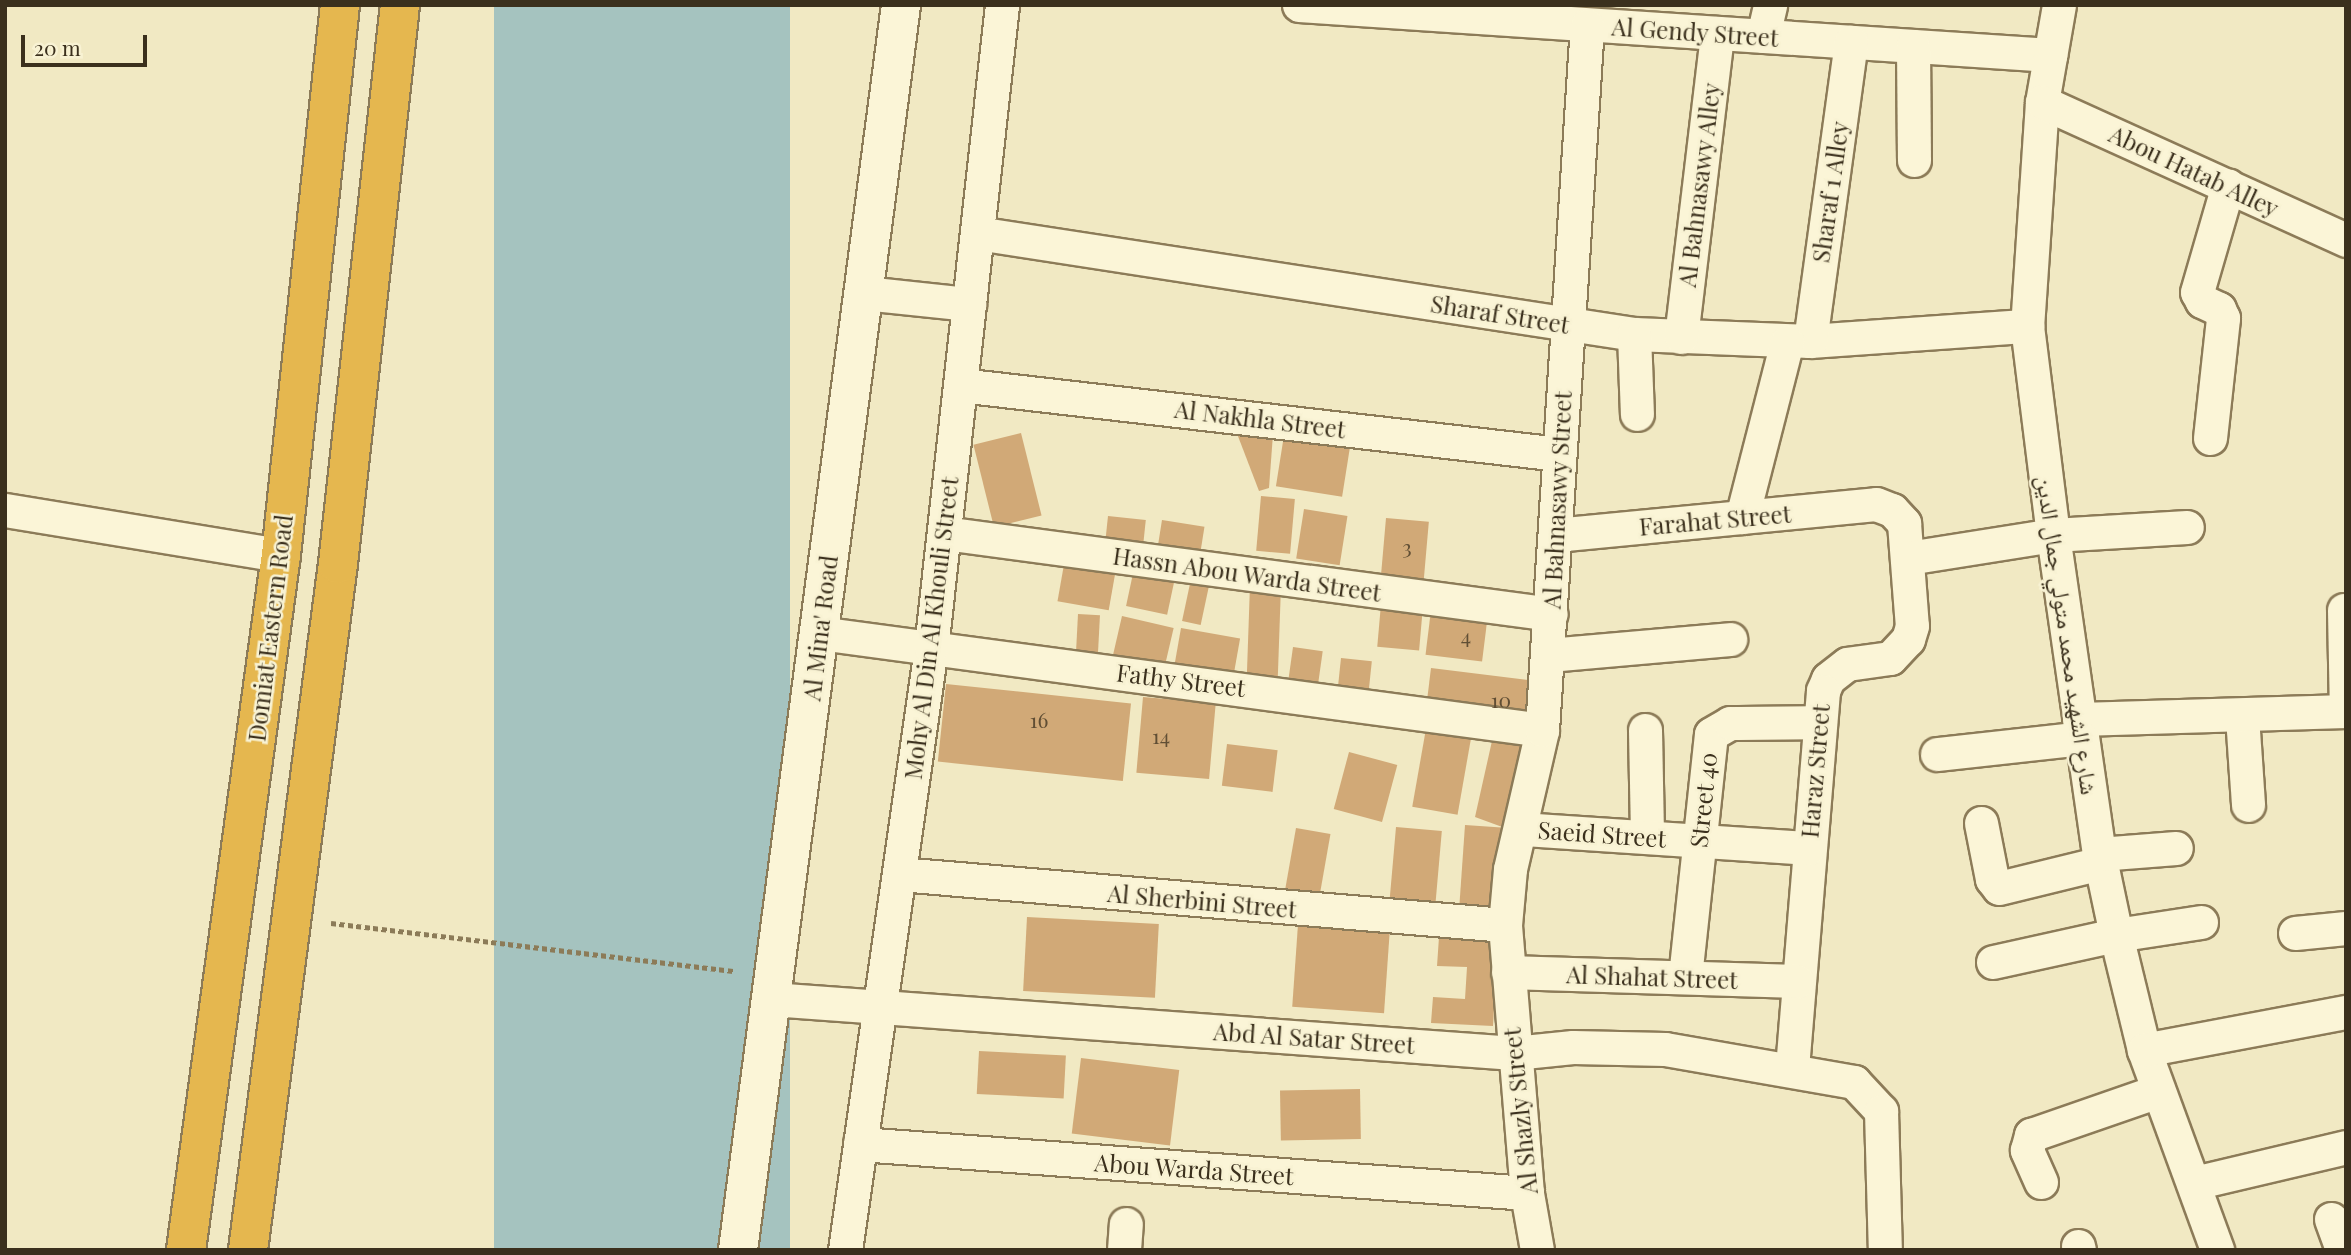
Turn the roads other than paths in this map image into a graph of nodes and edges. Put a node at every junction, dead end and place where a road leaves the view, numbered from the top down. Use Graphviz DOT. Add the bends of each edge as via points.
graph roads {
  1 [pos="340,5"];
  2 [pos="400,5"];
  3 [pos="901,5"];
  4 [pos="1002,5"];
  5 [pos="1298,5"];
  6 [pos="2059,5"];
  7 [pos="1504,12"];
  8 [pos="1766,21"];
  9 [pos="1587,25"];
  10 [pos="1717,33"];
  11 [pos="1851,42"];
  12 [pos="1913,46"];
  13 [pos="2050,55"];
  14 [pos="2042,102"];
  15 [pos="1914,160"];
  16 [pos="2228,185"];
  17 [pos="977,233"];
  18 [pos="2346,240"];
  19 [pos="864,293"];
  20 [pos="969,304"];
  21 [pos="1566,324"];
  22 [pos="2027,326"];
  23 [pos="1634,334"];
  24 [pos="1681,337"];
  25 [pos="1798,342"];
  26 [pos="960,385"];
  27 [pos="1637,414"];
  28 [pos="2210,438"];
  29 [pos="1559,454"];
  30 [pos="1876,504"];
  31 [pos="5,510"];
  32 [pos="1742,517"];
  33 [pos="2187,527"];
  34 [pos="944,533"];
  35 [pos="1555,535"];
  36 [pos="2053,535"];
  37 [pos="281,555"];
  38 [pos="1908,558"];
  39 [pos="2344,610"];
  40 [pos="1550,614"];
  41 [pos="819,633"];
  42 [pos="1730,639"];
  43 [pos="931,648"];
  44 [pos="1548,655"];
  45 [pos="2346,711"];
  46 [pos="2242,716"];
  47 [pos="1819,722"];
  48 [pos="2080,728"];
  49 [pos="1542,730"];
  50 [pos="1645,730"];
  51 [pos="1937,754"];
  52 [pos="2248,806"];
  53 [pos="1981,823"];
  54 [pos="1522,829"];
  55 [pos="1647,836"];
  56 [pos="1699,841"];
  57 [pos="1808,848"];
  58 [pos="2176,848"];
  59 [pos="2100,859"];
  60 [pos="899,874"];
  61 [pos="2202,922"];
  62 [pos="1505,925"];
  63 [pos="2346,928"];
  64 [pos="2295,933"];
  65 [pos="2116,934"];
  66 [pos="1993,961"];
  67 [pos="1507,972"];
  68 [pos="1685,977"];
  69 [pos="1797,981"];
  70 [pos="773,988"];
  71 [pos="880,1007"];
  72 [pos="2346,1012"];
  73 [pos="2144,1050"];
  74 [pos="1514,1053"];
  75 [pos="1792,1070"];
  76 [pos="2158,1091"];
  77 [pos="860,1144"];
  78 [pos="2346,1147"];
  79 [pos="2041,1182"];
  80 [pos="2194,1183"];
  81 [pos="1527,1193"];
  82 [pos="186,1250"];
  83 [pos="248,1250"];
  84 [pos="738,1250"];
  85 [pos="845,1250"];
  86 [pos="1537,1250"];
  87 [pos="1885,1250"];
  88 [pos="2217,1250"];
  1 -- 37 [label="highway, Domiat Eastern Road"];
  2 -- 83 [label="highway" via="338,564"];
  3 -- 19 [label="street, Al Mina' Road"];
  4 -- 17 [label="street, Mohy Al Din Al Khouli Street"];
  5 -- 7 [label="street, Al Gendy Street"];
  6 -- 13 [label="street, شارع الشهيد محمد متولي جمال الدين"];
  7 -- 9 [label="street, Al Gendy Street"];
  8 -- 10 [label="street, Al Gendy Street"];
  8 -- 11 [label="street, Al Gendy Street"];
  9 -- 10 [label="street, Al Gendy Street"];
  9 -- 21 [label="street, Al Bahnasawy Street"];
  10 -- 24 [label="street, Al Bahnasawy Alley"];
  11 -- 12 [label="street, Al Gendy Street"];
  11 -- 25 [label="street, Sharaf 1 Alley"];
  12 -- 13 [label="street, Al Gendy Street"];
  12 -- 15 [label="street"];
  13 -- 14 [label="street, شارع الشهيد محمد متولي جمال الدين"];
  14 -- 16 [label="street, Abou Hatab Alley"];
  14 -- 22 [label="street, شارع الشهيد محمد متولي جمال الدين"];
  16 -- 18 [label="street, Abou Hatab Alley"];
  16 -- 28 [label="street" via="2197,292 2202,301 2219,309 2223,318"];
  17 -- 20 [label="street, Mohy Al Din Al Khouli Street"];
  17 -- 21 [label="street, Sharaf Street"];
  19 -- 20 [label="street"];
  19 -- 41 [label="street, Al Mina' Road"];
  20 -- 26 [label="street, Mohy Al Din Al Khouli Street"];
  21 -- 23 [label="street, Sharaf Street"];
  21 -- 29 [label="street, Al Bahnasawy Street"];
  22 -- 25 [label="street, Sharaf Street"];
  22 -- 36 [label="street, شارع الشهيد محمد متولي جمال الدين"];
  23 -- 24 [label="street, Sharaf Street"];
  23 -- 27 [label="street"];
  24 -- 25 [label="street, Sharaf Street"];
  25 -- 32 [label="street, Sharaf 1 Alley"];
  26 -- 29 [label="street, Al Nakhla Street"];
  26 -- 34 [label="street, Mohy Al Din Al Khouli Street"];
  29 -- 35 [label="street, Al Bahnasawy Street"];
  30 -- 32 [label="street, Farahat Street"];
  30 -- 38 [label="street, Haraz Street" via="1899,516"];
  31 -- 37 [label="street"];
  32 -- 35 [label="street, Farahat Street"];
  33 -- 36 [label="street"];
  34 -- 40 [label="street, Hassn Abou Warda Street"];
  34 -- 43 [label="street, Mohy Al Din Al Khouli Street"];
  35 -- 40 [label="street, Al Bahnasawy Street"];
  36 -- 38 [label="street"];
  36 -- 48 [label="street, شارع الشهيد محمد متولي جمال الدين"];
  37 -- 82 [label="highway, Domiat Eastern Road"];
  38 -- 47 [label="street, Haraz Street" via="1909,639 1889,658 1847,664 1836,671 1823,691"];
  39 -- 45 [label="street"];
  40 -- 44 [label="street, Al Bahnasawy Street"];
  41 -- 43 [label="street, Fathy Street"];
  41 -- 70 [label="street, Al Mina' Road"];
  42 -- 44 [label="street"];
  43 -- 49 [label="street, Fathy Street"];
  43 -- 60 [label="street, Mohy Al Din Al Khouli Street"];
  44 -- 49 [label="street, Al Bahnasawy Street"];
  45 -- 46 [label="street"];
  46 -- 48 [label="street"];
  46 -- 52 [label="street"];
  47 -- 56 [label="street, Street 40" via="1730,723 1716,729 1708,741"];
  47 -- 57 [label="street, Haraz Street"];
  48 -- 51 [label="street"];
  48 -- 59 [label="street, شارع الشهيد محمد متولي جمال الدين"];
  49 -- 54 [label="street, Al Bahnasawy Street"];
  50 -- 55 [label="street"];
  53 -- 59 [label="street" via="1992,879 1999,888"];
  54 -- 55 [label="street, Saeid Street"];
  54 -- 62 [label="street, Al Bahnasawy Street" via="1510,869"];
  55 -- 56 [label="street, Saeid Street"];
  56 -- 57 [label="street, Saeid Street"];
  56 -- 68 [label="street, Street 40"];
  57 -- 69 [label="street, Haraz Street"];
  58 -- 59 [label="street"];
  59 -- 65 [label="street, شارع الشهيد محمد متولي جمال الدين"];
  60 -- 62 [label="street, Al Sherbini Street"];
  60 -- 71 [label="street, Mohy Al Din Al Khouli Street"];
  61 -- 65 [label="street"];
  62 -- 67 [label="street, Al Bahnasawy Street"];
  63 -- 64 [label="street"];
  65 -- 66 [label="street"];
  65 -- 73 [label="street, شارع الشهيد محمد متولي جمال الدين"];
  67 -- 68 [label="street, Al Shahat Street"];
  67 -- 74 [label="street, Al Shazly Street"];
  68 -- 69 [label="street, Al Shahat Street"];
  69 -- 75 [label="street, Haraz Street"];
  70 -- 71 [label="street, Abd Al Satar Street"];
  70 -- 84 [label="street, Al Mina' Road"];
  71 -- 74 [label="street, Abd Al Satar Street"];
  71 -- 77 [label="street, Mohy Al Din Al Khouli Street"];
  72 -- 73 [label="street"];
  73 -- 76 [label="street, شارع الشهيد محمد متولي جمال الدين"];
  74 -- 75 [label="street, Abd Al Satar Street" via="1573,1047 1665,1049"];
  74 -- 81 [label="street, Al Shazly Street"];
  75 -- 87 [label="street, Abd Al Satar Street" via="1854,1082 1875,1100 1883,1124"];
  76 -- 79 [label="street" via="2032,1135 2027,1150"];
  76 -- 80 [label="street, شارع الشهيد محمد متولي جمال الدين"];
  77 -- 81 [label="street, Abou Warda Street"];
  77 -- 85 [label="street, Mohy Al Din Al Khouli Street"];
  78 -- 80 [label="street"];
  80 -- 88 [label="street, شارع الشهيد محمد متولي جمال الدين"];
  81 -- 86 [label="street, Al Shazly Street"];
}
